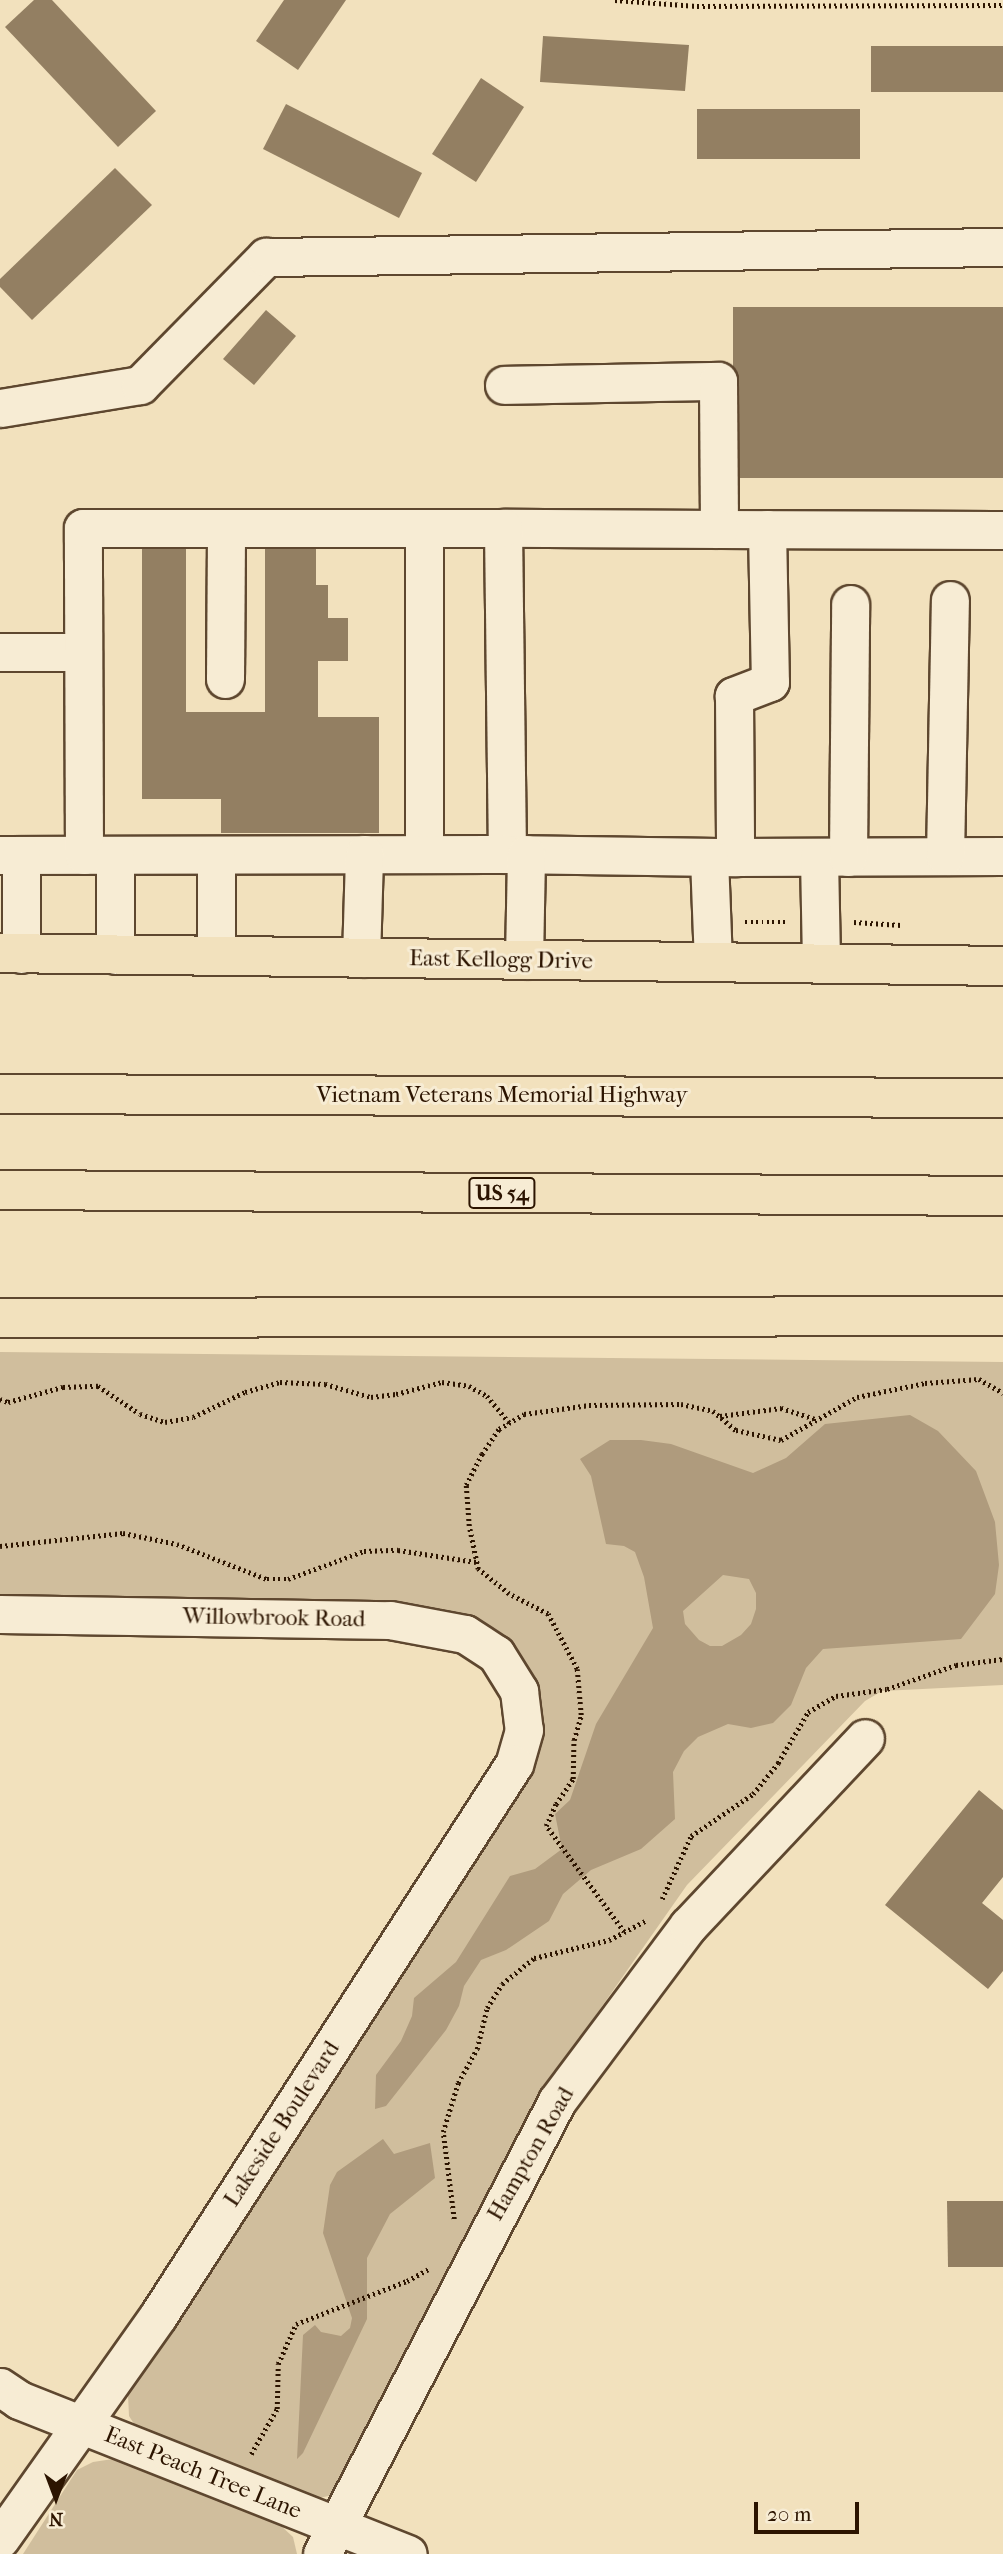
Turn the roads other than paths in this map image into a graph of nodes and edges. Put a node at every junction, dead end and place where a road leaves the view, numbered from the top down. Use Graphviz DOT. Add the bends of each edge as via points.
graph roads {
  1 [pos="1003,247"];
  2 [pos="504,385"];
  3 [pos="0,408"];
  4 [pos="226,528"];
  5 [pos="424,528"];
  6 [pos="503,528"];
  7 [pos="719,529"];
  8 [pos="767,529"];
  9 [pos="1003,530"];
  10 [pos="950,600"];
  11 [pos="850,604"];
  12 [pos="0,652"];
  13 [pos="83,652"];
  14 [pos="225,679"];
  15 [pos="364,854"];
  16 [pos="425,854"];
  17 [pos="516,854"];
  18 [pos="11,855"];
  19 [pos="99,855"];
  20 [pos="216,855"];
  21 [pos="945,856"];
  22 [pos="1003,856"];
  23 [pos="722,857"];
  24 [pos="834,857"];
  25 [pos="10,954"];
  26 [pos="115,955"];
  27 [pos="216,956"];
  28 [pos="361,958"];
  29 [pos="524,960"];
  30 [pos="713,962"];
  31 [pos="821,964"];
  32 [pos="999,968"];
  33 [pos="0,1084"];
  34 [pos="227,1093"];
  35 [pos="0,1094"];
  36 [pos="1003,1098"];
  37 [pos="0,1190"];
  38 [pos="1003,1196"];
  39 [pos="1003,1316"];
  40 [pos="0,1318"];
  41 [pos="0,1614"];
  42 [pos="519,1691"];
  43 [pos="865,1738"];
  44 [pos="0,2387"];
  45 [pos="80,2424"];
  46 [pos="0,2539"];
  47 [pos="329,2540"];
  48 [pos="408,2554"];
  1 -- 3 [label="street" via="266,257 140,385"];
  2 -- 7 [label="street" via="718,381"];
  4 -- 5 [label="street"];
  4 -- 13 [label="street" via="83,528"];
  4 -- 14 [label="street"];
  5 -- 6 [label="street"];
  5 -- 16 [label="street"];
  6 -- 7 [label="street"];
  6 -- 17 [label="street"];
  7 -- 8 [label="street"];
  8 -- 9 [label="street"];
  8 -- 23 [label="street" via="770,682 734,696"];
  10 -- 21 [label="street"];
  11 -- 24 [label="street"];
  12 -- 13 [label="street"];
  13 -- 19 [label="street"];
  15 -- 16 [label="street"];
  15 -- 20 [label="street"];
  15 -- 28 [label="street"];
  16 -- 17 [label="street"];
  17 -- 23 [label="street"];
  17 -- 29 [label="street"];
  18 -- 19 [label="street"];
  18 -- 25 [label="street"];
  19 -- 20 [label="street"];
  19 -- 26 [label="street"];
  20 -- 27 [label="street"];
  21 -- 22 [label="street"];
  21 -- 24 [label="street"];
  23 -- 24 [label="street"];
  23 -- 30 [label="street"];
  24 -- 31 [label="street"];
  25 -- 26 [label="main road, East Kellogg Drive"];
  26 -- 27 [label="main road, East Kellogg Drive"];
  27 -- 28 [label="main road, East Kellogg Drive"];
  28 -- 29 [label="main road, East Kellogg Drive"];
  29 -- 30 [label="main road, East Kellogg Drive"];
  30 -- 31 [label="main road, East Kellogg Drive"];
  31 -- 32 [label="main road, East Kellogg Drive"];
  33 -- 34 [label="main road"];
  34 -- 35 [label="main road, Vietnam Veterans Memorial Highway"];
  34 -- 36 [label="main road, Vietnam Veterans Memorial Highway"];
  37 -- 38 [label="main road, US 54"];
  39 -- 40 [label="main road"];
  41 -- 42 [label="street, Willowbrook Road" via="390,1620 465,1634 496,1654"];
  42 -- 45 [label="street, Lakeside Boulevard" via="524,1730 514,1764 158,2316"];
  43 -- 47 [label="street, Hampton Road" via="688,1926 556,2101"];
  44 -- 45 [label="street, East Peach Tree Lane" via="19,2400"];
  45 -- 46 [label="street, Lakeside Boulevard"];
  45 -- 47 [label="street, East Peach Tree Lane" via="233,2485"];
  47 -- 48 [label="street, East Peach Tree Lane"];
}
